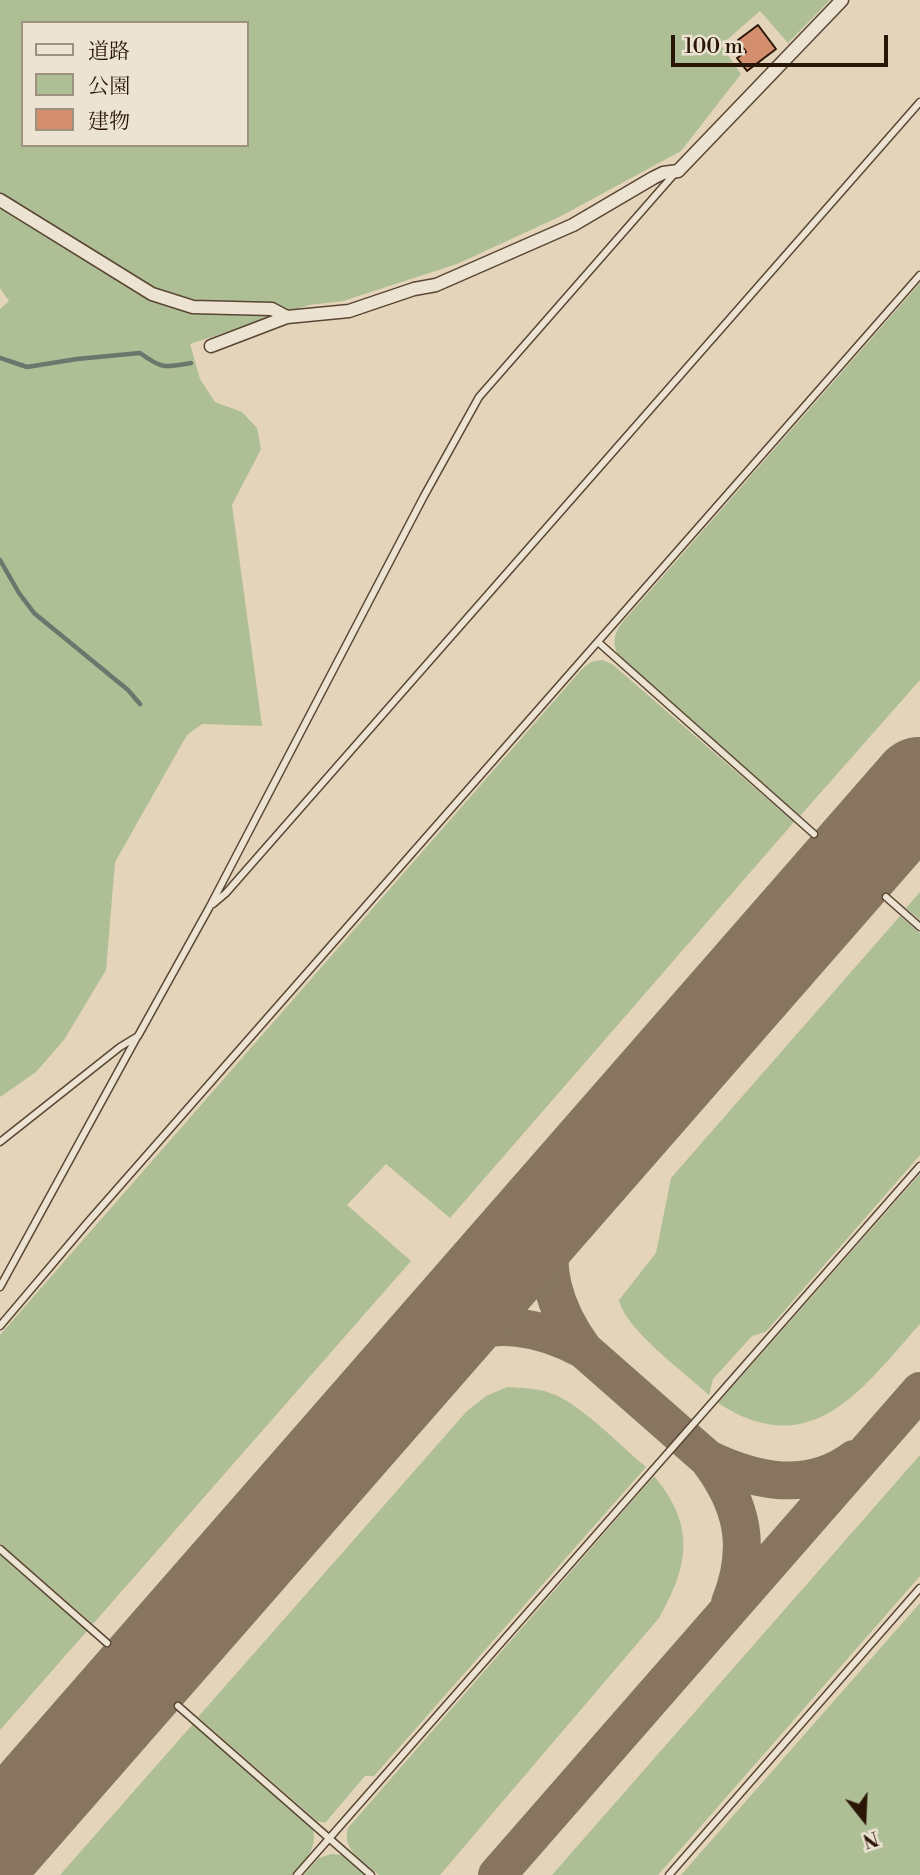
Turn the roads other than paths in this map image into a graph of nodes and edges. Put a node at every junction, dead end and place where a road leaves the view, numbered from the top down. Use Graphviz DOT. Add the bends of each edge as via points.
graph roads {
  1 [pos="842,0"];
  2 [pos="920,102"];
  3 [pos="678,171"];
  4 [pos="0,200"];
  5 [pos="920,275"];
  6 [pos="288,317"];
  7 [pos="211,346"];
  8 [pos="598,642"];
  9 [pos="814,834"];
  10 [pos="886,897"];
  11 [pos="209,908"];
  12 [pos="920,927"];
  13 [pos="138,1036"];
  14 [pos="0,1142"];
  15 [pos="920,1166"];
  16 [pos="0,1287"];
  17 [pos="0,1326"];
  18 [pos="0,1549"];
  19 [pos="920,1588"];
  20 [pos="107,1643"];
  21 [pos="178,1706"];
  22 [pos="329,1838"];
  23 [pos="297,1875"];
  24 [pos="371,1875"];
  25 [pos="669,1875"];
  1 -- 3 [label="street"];
  2 -- 11 [label="lane"];
  3 -- 6 [label="street" via="653,177 573,225 436,285 349,311"];
  3 -- 11 [label="lane" via="479,397"];
  4 -- 6 [label="street" via="152,294 193,307 272,309"];
  5 -- 8 [label="lane"];
  6 -- 7 [label="street"];
  8 -- 9 [label="lane"];
  8 -- 17 [label="lane"];
  10 -- 12 [label="lane"];
  11 -- 13 [label="lane"];
  13 -- 14 [label="lane"];
  13 -- 16 [label="lane"];
  15 -- 22 [label="lane"];
  18 -- 20 [label="lane"];
  19 -- 25 [label="lane"];
  21 -- 22 [label="lane"];
  22 -- 23 [label="lane"];
  22 -- 24 [label="lane"];
}
